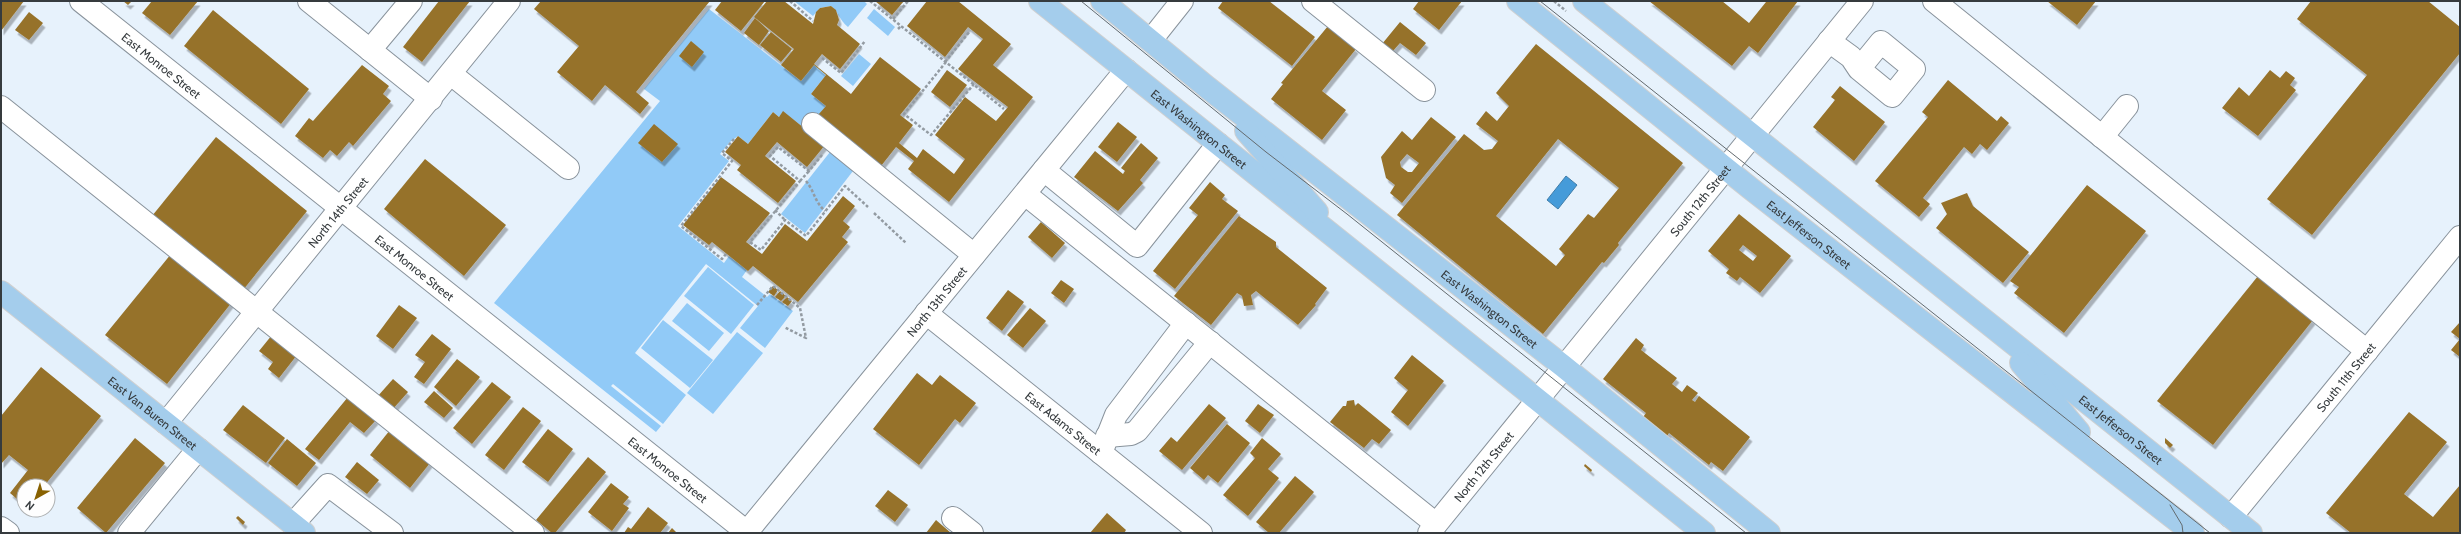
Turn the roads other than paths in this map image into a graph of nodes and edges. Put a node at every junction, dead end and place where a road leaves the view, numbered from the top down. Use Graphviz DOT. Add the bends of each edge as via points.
graph roads {
  1 [pos="81,1"];
  2 [pos="309,1"];
  3 [pos="411,1"];
  4 [pos="509,1"];
  5 [pos="1040,1"];
  6 [pos="1102,1"];
  7 [pos="1182,1"];
  8 [pos="1313,1"];
  9 [pos="1518,1"];
  10 [pos="1584,1"];
  11 [pos="1862,1"];
  12 [pos="1934,1"];
  13 [pos="1151,40"];
  14 [pos="1829,41"];
  15 [pos="370,50"];
  16 [pos="1859,69"];
  17 [pos="1126,70"];
  18 [pos="451,74"];
  19 [pos="1208,88"];
  20 [pos="1424,90"];
  21 [pos="431,99"];
  22 [pos="2127,106"];
  23 [pos="1,107"];
  24 [pos="813,124"];
  25 [pos="1753,136"];
  26 [pos="2102,137"];
  27 [pos="1218,144"];
  28 [pos="568,168"];
  29 [pos="1727,169"];
  30 [pos="1044,170"];
  31 [pos="1025,194"];
  32 [pos="340,208"];
  33 [pos="2460,237"];
  34 [pos="974,255"];
  35 [pos="1358,258"];
  36 [pos="1,292"];
  37 [pos="255,311"];
  38 [pos="926,313"];
  39 [pos="1186,323"];
  40 [pos="1990,326"];
  41 [pos="1210,342"];
  42 [pos="2367,351"];
  43 [pos="1564,366"];
  44 [pos="1538,399"];
  45 [pos="166,423"];
  46 [pos="1104,444"];
  47 [pos="198,449"];
  48 [pos="2104,462"];
  49 [pos="2231,517"];
  50 [pos="953,518"];
  51 [pos="1,528"];
  52 [pos="1433,529"];
  53 [pos="300,530"];
  54 [pos="8,533"];
  55 [pos="129,533"];
  56 [pos="392,533"];
  57 [pos="533,533"];
  58 [pos="747,533"];
  59 [pos="972,533"];
  60 [pos="1201,533"];
  61 [pos="1704,533"];
  62 [pos="1769,533"];
  63 [pos="2193,533"];
  64 [pos="2251,533"];
  1 -- 32 [label="street, East Monroe Street"];
  2 -- 15 [label="street"];
  3 -- 15 [label="street"];
  4 -- 18 [label="street, North 14th Street"];
  5 -- 17 [label="main road, East Washington Street"];
  6 -- 13 [label="main road, East Washington Street"];
  7 -- 13 [label="street"];
  8 -- 20 [label="street"];
  9 -- 29 [label="main road, East Jefferson Street"];
  10 -- 25 [label="main road, East Jefferson Street"];
  11 -- 14 [label="street, South 12th Street"];
  12 -- 26 [label="street"];
  13 -- 19 [label="main road, East Washington Street"];
  14 -- 16 [label="street" via="1851,56"];
  14 -- 25 [label="street, South 12th Street"];
  15 -- 21 [label="street"];
  17 -- 27 [label="main road, East Washington Street"];
  17 -- 30 [label="street, North 13th Street"];
  18 -- 21 [label="street, North 14th Street"];
  18 -- 28 [label="street"];
  19 -- 35 [label="main road, East Washington Street"];
  19 -- 43 [label="main road, East Washington Street"];
  21 -- 32 [label="street, North 14th Street"];
  22 -- 26 [label="street"];
  23 -- 37 [label="street"];
  24 -- 34 [label="street"];
  25 -- 29 [label="street, South 12th Street"];
  25 -- 40 [label="main road, East Jefferson Street"];
  26 -- 42 [label="street"];
  27 -- 30 [label="street" via="1137,246"];
  27 -- 35 [label="main road, East Washington Street"];
  29 -- 43 [label="street, South 12th Street"];
  29 -- 48 [label="main road, East Jefferson Street"];
  30 -- 31 [label="street, North 13th Street"];
  31 -- 34 [label="street, North 13th Street"];
  31 -- 39 [label="street"];
  32 -- 37 [label="street, North 14th Street"];
  32 -- 58 [label="street, East Monroe Street"];
  33 -- 42 [label="street, South 11th Street"];
  34 -- 38 [label="street, North 13th Street"];
  35 -- 44 [label="main road, East Washington Street"];
  36 -- 45 [label="main road, East Van Buren Street"];
  37 -- 45 [label="street, North 14th Street"];
  37 -- 57 [label="street"];
  38 -- 46 [label="street, East Adams Street"];
  38 -- 58 [label="street, North 13th Street"];
  39 -- 41 [label="street"];
  39 -- 46 [label="street" via="1116,415"];
  40 -- 48 [label="main road, East Jefferson Street"];
  40 -- 49 [label="main road, East Jefferson Street"];
  41 -- 46 [label="street" via="1137,430"];
  41 -- 52 [label="street"];
  42 -- 49 [label="street, South 11th Street"];
  43 -- 44 [label="street, South 12th Street"];
  43 -- 62 [label="main road, East Washington Street"];
  44 -- 52 [label="street, North 12th Street"];
  44 -- 61 [label="main road, East Washington Street"];
  45 -- 47 [label="main road, East Van Buren Street"];
  46 -- 60 [label="street, East Adams Street"];
  47 -- 53 [label="main road, East Van Buren Street"];
  47 -- 55 [label="street"];
  48 -- 63 [label="main road, East Jefferson Street"];
  49 -- 64 [label="main road, East Jefferson Street"];
  50 -- 59 [label="street"];
  51 -- 54 [label="street"];
  53 -- 56 [label="street" via="328,486"];
}
